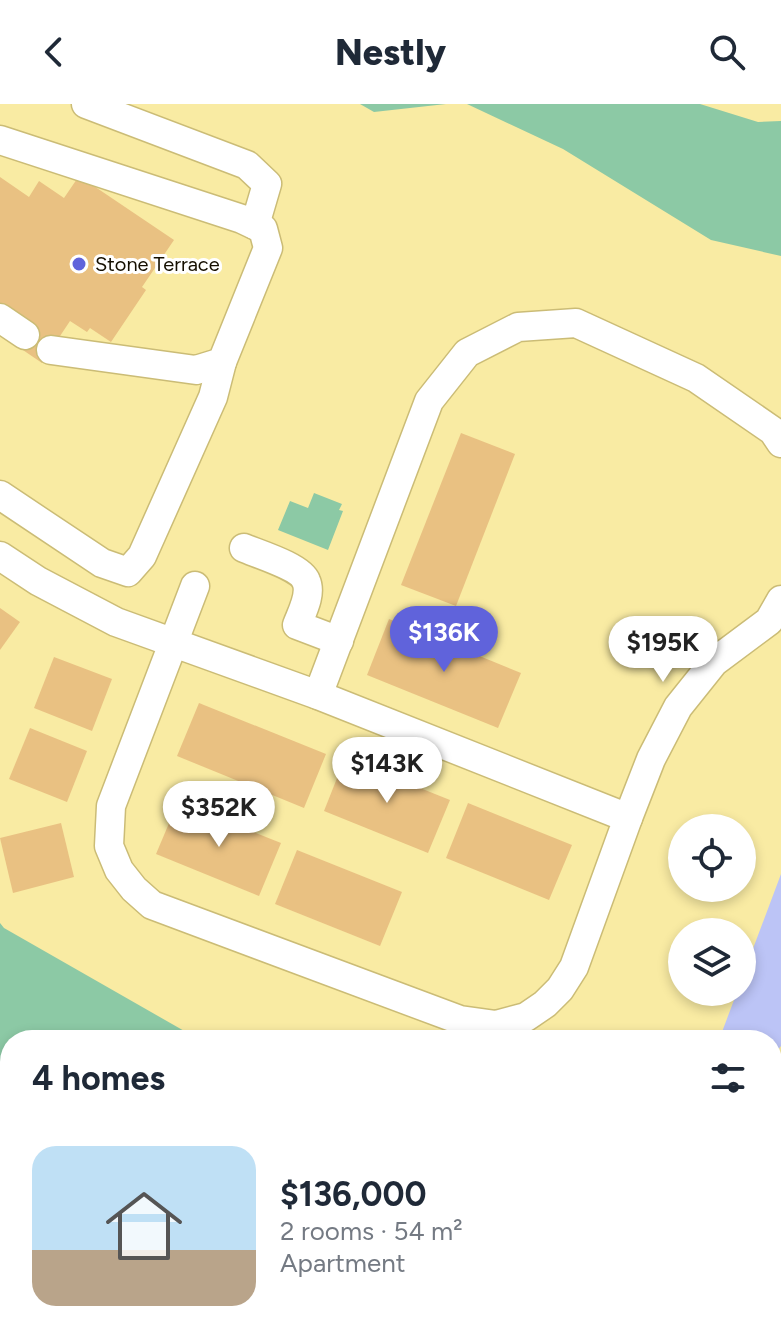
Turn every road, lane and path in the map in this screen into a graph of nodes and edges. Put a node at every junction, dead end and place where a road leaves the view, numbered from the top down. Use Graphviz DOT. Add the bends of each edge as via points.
graph roads {
  1 [pos="86,104"];
  2 [pos="0,140"];
  3 [pos="255,225"];
  4 [pos="0,318"];
  5 [pos="25,335"];
  6 [pos="51,350"];
  7 [pos="222,362"];
  8 [pos="781,443"];
  9 [pos="0,495"];
  10 [pos="244,548"];
  11 [pos="0,556"];
  12 [pos="195,586"];
  13 [pos="781,600"];
  14 [pos="339,641"];
  15 [pos="173,642"];
  16 [pos="318,695"];
  17 [pos="628,818"];
  1 -- 3 [label="street" via="247,165 267,184"];
  2 -- 3 [label="street"];
  3 -- 7 [label="street" via="263,229 268,248"];
  4 -- 5 [label="street"];
  6 -- 7 [label="street" via="196,370"];
  7 -- 9 [label="street" via="213,397 142,556 128,572 102,563"];
  8 -- 14 [label="street" via="773,431 696,378 576,323 518,327 467,353 429,401"];
  10 -- 14 [label="street" via="299,571 307,581 307,598 297,625"];
  11 -- 15 [label="street" via="116,622"];
  12 -- 15 [label="street"];
  13 -- 17 [label="street" via="769,621 714,662 678,707"];
  14 -- 16 [label="street"];
  15 -- 16 [label="street"];
  15 -- 17 [label="street" via="111,806 109,846 119,870 152,905 460,1020 496,1025 526,1017 560,989 574,967"];
  16 -- 17 [label="street"];
}
